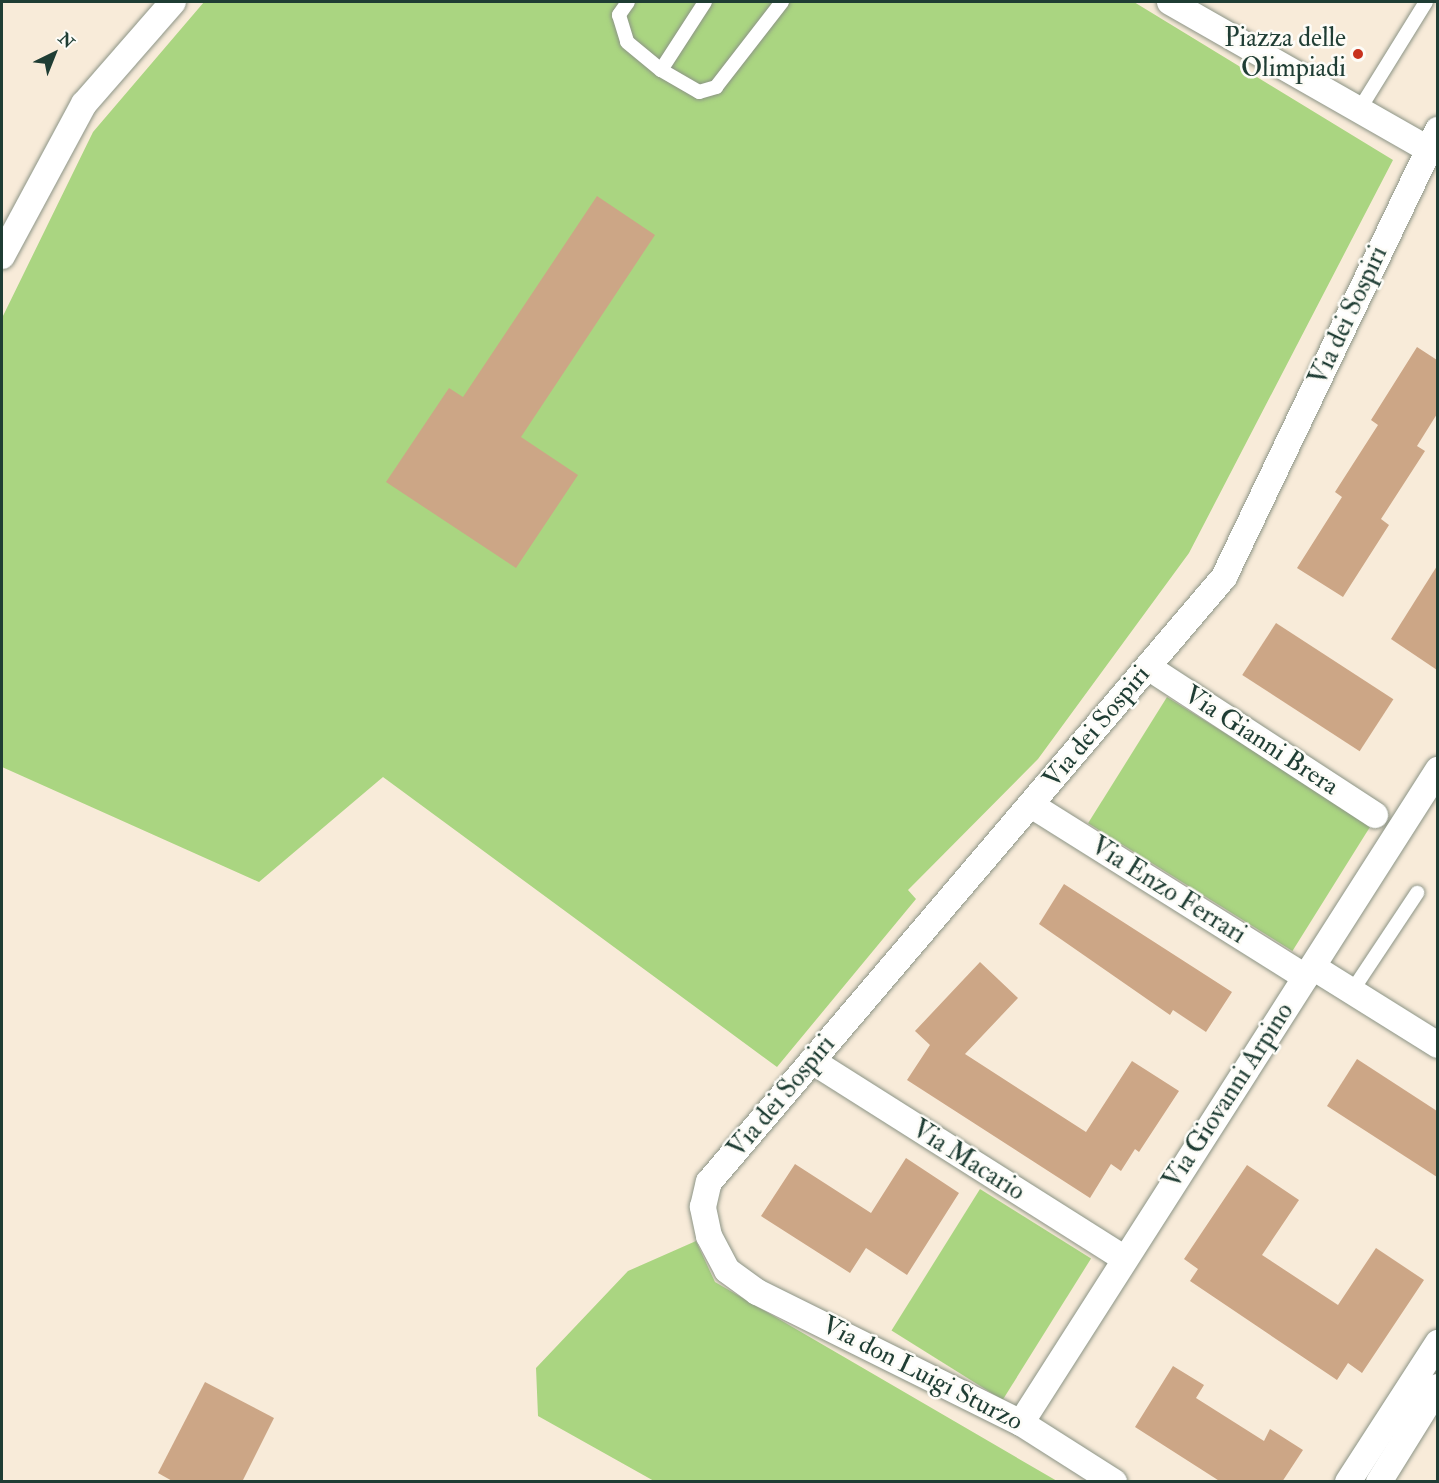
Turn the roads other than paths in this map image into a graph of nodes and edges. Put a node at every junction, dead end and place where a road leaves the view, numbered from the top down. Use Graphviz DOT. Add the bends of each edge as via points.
graph roads {
  1 [pos="173,2"];
  2 [pos="628,2"];
  3 [pos="705,2"];
  4 [pos="782,2"];
  5 [pos="1170,2"];
  6 [pos="1426,2"];
  7 [pos="661,70"];
  8 [pos="1359,110"];
  9 [pos="1433,140"];
  10 [pos="2,256"];
  11 [pos="1148,667"];
  12 [pos="1437,770"];
  13 [pos="1031,805"];
  14 [pos="1375,814"];
  15 [pos="1417,892"];
  16 [pos="1309,972"];
  17 [pos="1352,991"];
  18 [pos="1437,1045"];
  19 [pos="812,1061"];
  20 [pos="1125,1259"];
  21 [pos="727,1270"];
  22 [pos="1437,1343"];
  23 [pos="1437,1387"];
  24 [pos="1021,1423"];
  25 [pos="1399,1426"];
  26 [pos="1114,1482"];
  27 [pos="1348,1482"];
  28 [pos="1379,1482"];
  1 -- 10 [label="street" via="84,104"];
  2 -- 7 [label="lane" via="619,15 627,42"];
  3 -- 7 [label="lane"];
  4 -- 7 [label="lane" via="716,87 699,92"];
  5 -- 8 [label="street"];
  6 -- 8 [label="lane"];
  8 -- 9 [label="street"];
  9 -- 11 [label="street, Via dei Sospiri" via="1224,577"];
  11 -- 13 [label="street, Via dei Sospiri"];
  11 -- 14 [label="street, Via Gianni Brera"];
  12 -- 16 [label="street, Via Giovanni Arpino"];
  13 -- 16 [label="street, Via Enzo Ferrari"];
  13 -- 19 [label="street, Via dei Sospiri"];
  15 -- 17 [label="lane"];
  16 -- 17 [label="street, Via Enzo Ferrari"];
  16 -- 20 [label="street, Via Giovanni Arpino"];
  17 -- 18 [label="street, Via Enzo Ferrari"];
  19 -- 20 [label="street, Via Macario"];
  19 -- 21 [label="street, Via dei Sospiri" via="709,1182 703,1207 709,1236"];
  20 -- 24 [label="street, Via Giovanni Arpino"];
  21 -- 24 [label="street, Via don Luigi Sturzo" via="757,1292"];
  22 -- 25 [label="street"];
  23 -- 25 [label="street"];
  24 -- 26 [label="street, Via don Luigi Sturzo"];
  25 -- 27 [label="street"];
  25 -- 28 [label="street"];
}
